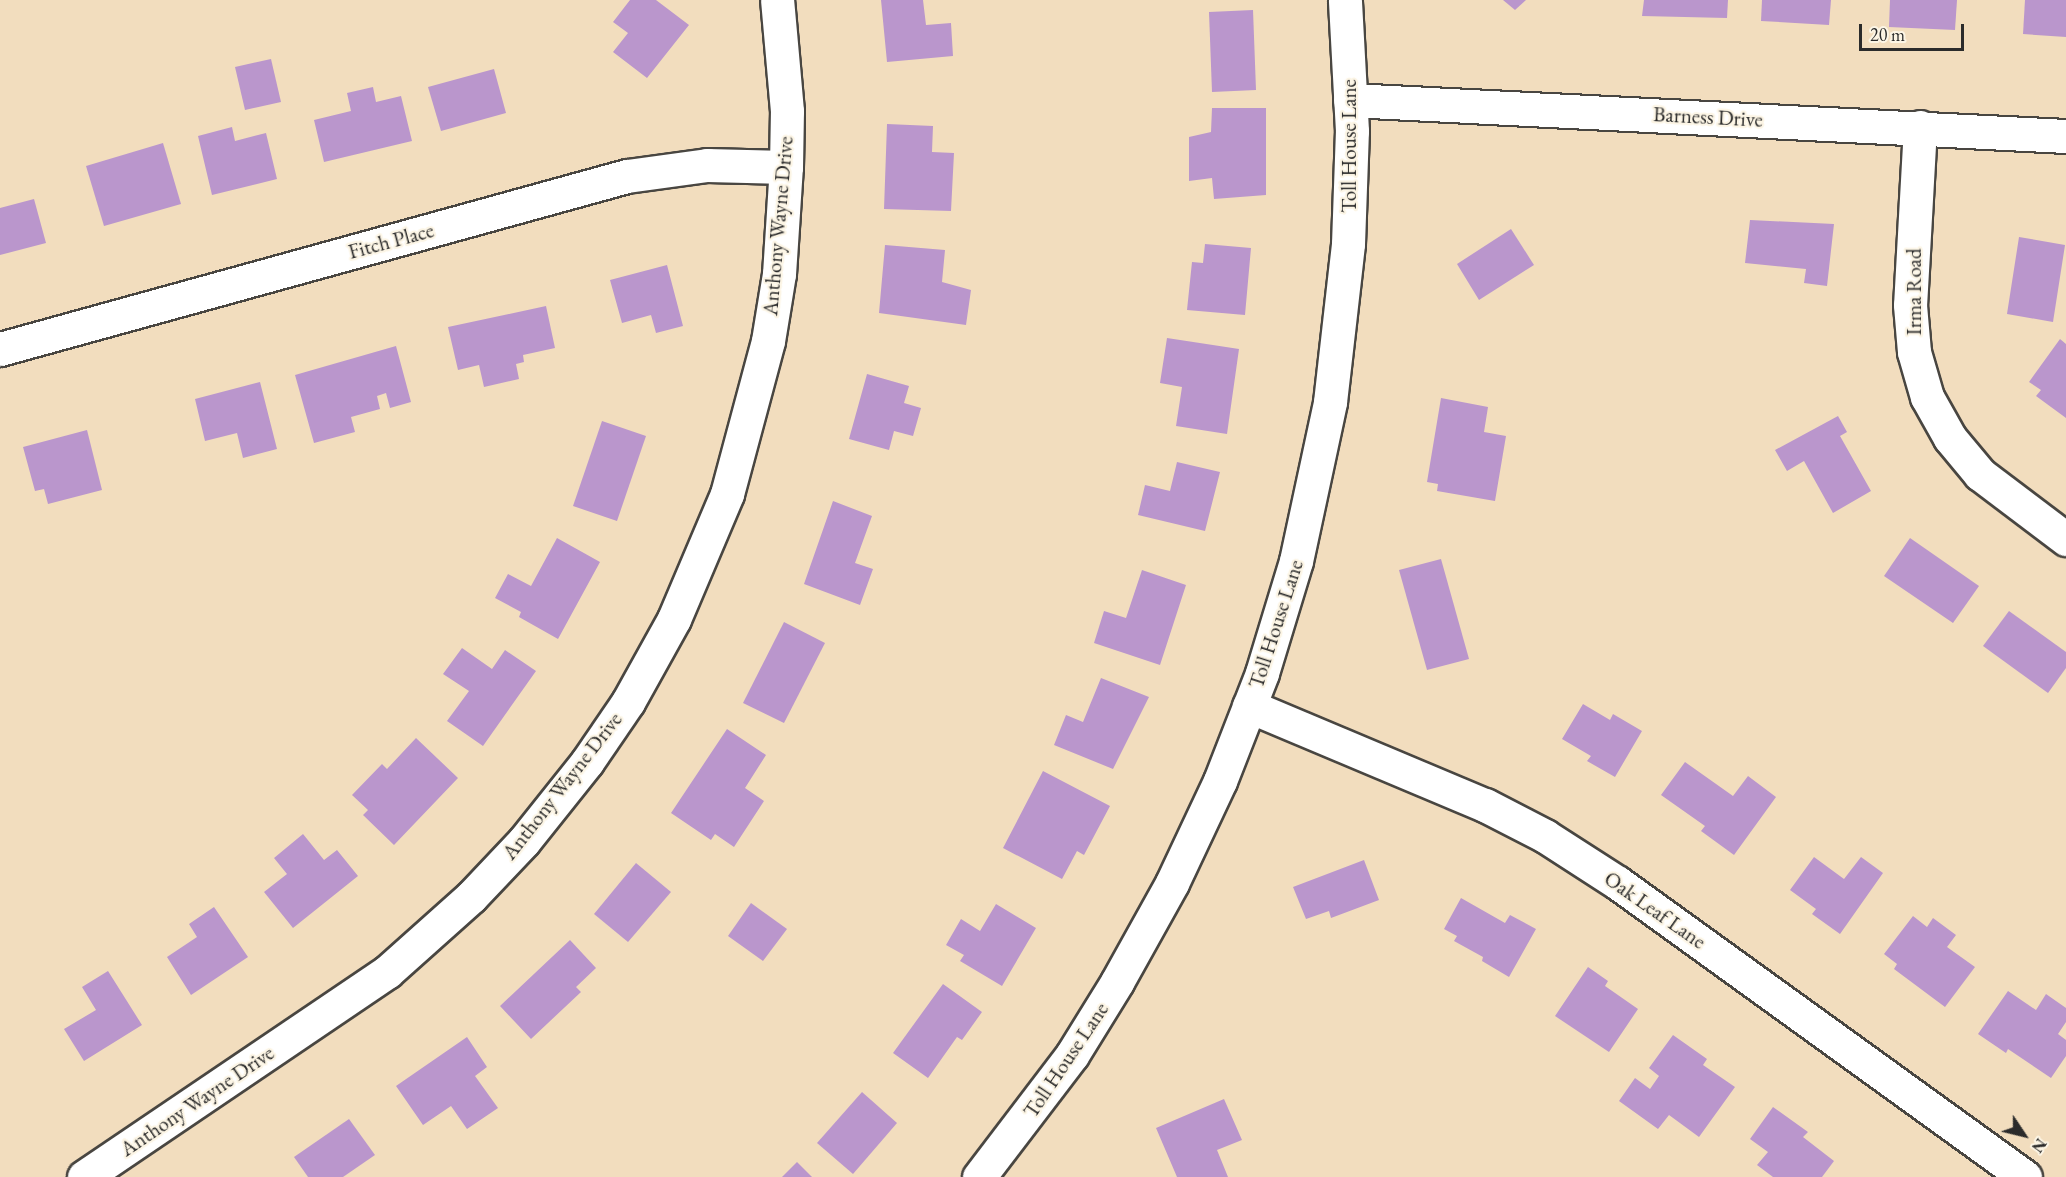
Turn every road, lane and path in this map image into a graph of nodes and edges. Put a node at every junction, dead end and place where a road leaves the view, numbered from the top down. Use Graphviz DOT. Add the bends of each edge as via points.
graph roads {
  1 [pos="777,0"];
  2 [pos="1345,0"];
  3 [pos="1350,100"];
  4 [pos="1920,127"];
  5 [pos="2066,136"];
  6 [pos="786,168"];
  7 [pos="0,349"];
  8 [pos="2066,539"];
  9 [pos="1249,706"];
  10 [pos="987,1174"];
  11 [pos="84,1177"];
  12 [pos="2025,1177"];
  1 -- 6 [label="street, Anthony Wayne Drive" via="787,111"];
  2 -- 3 [label="street, Toll House Lane"];
  3 -- 4 [label="street, Barness Drive"];
  3 -- 9 [label="street, Toll House Lane" via="1348,244 1330,402 1296,561"];
  4 -- 5 [label="street, Barness Drive"];
  4 -- 8 [label="street, Irma Road" via="1911,305 1914,352 1927,397 1950,438 1980,474"];
  6 -- 7 [label="street, Fitch Place" via="707,165 627,176"];
  6 -- 11 [label="street, Anthony Wayne Drive" via="779,274 768,341 727,494 674,619 628,702 587,762 509,857 387,972"];
  9 -- 10 [label="street, Toll House Lane" via="1220,781 1172,883 1117,982 1072,1055"];
  9 -- 12 [label="street, Oak Leaf Lane" via="1485,805 1545,836 1618,883"];
}
